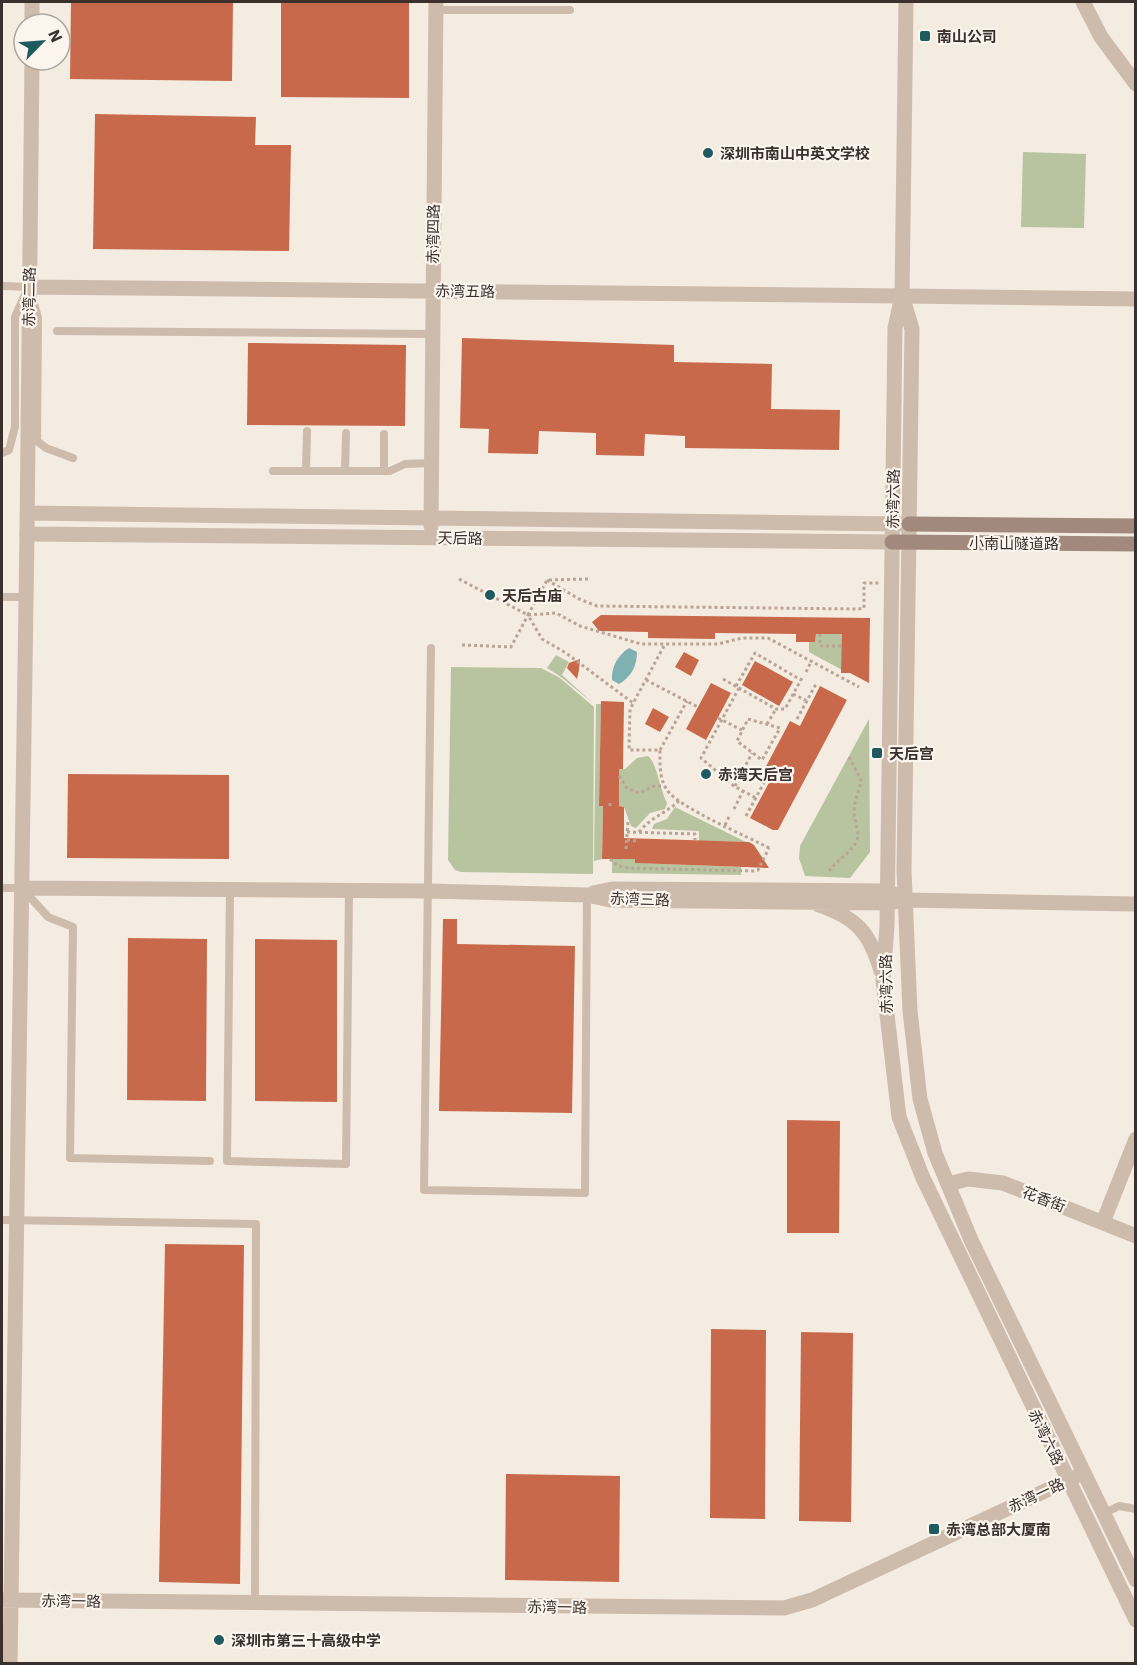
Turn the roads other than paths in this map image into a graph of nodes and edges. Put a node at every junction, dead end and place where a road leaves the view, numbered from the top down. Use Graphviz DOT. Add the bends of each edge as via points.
graph roads {
  1 [pos="906,2"];
  2 [pos="1083,2"];
  3 [pos="436,6"];
  4 [pos="570,10"];
  5 [pos="32,72"];
  6 [pos="1136,84"];
  7 [pos="2,286"];
  8 [pos="28,287"];
  9 [pos="433,290"];
  10 [pos="902,296"];
  11 [pos="1136,300"];
  12 [pos="57,331"];
  13 [pos="432,334"];
  14 [pos="307,431"];
  15 [pos="346,433"];
  16 [pos="384,434"];
  17 [pos="2,453"];
  18 [pos="73,458"];
  19 [pos="431,464"];
  20 [pos="273,471"];
  21 [pos="306,471"];
  22 [pos="345,471"];
  23 [pos="384,471"];
  24 [pos="27,513"];
  25 [pos="431,518"];
  26 [pos="892,524"];
  27 [pos="909,524"];
  28 [pos="1136,526"];
  29 [pos="27,534"];
  30 [pos="430,538"];
  31 [pos="892,542"];
  32 [pos="908,543"];
  33 [pos="1136,544"];
  34 [pos="2,597"];
  35 [pos="26,597"];
  36 [pos="430,648"];
  37 [pos="2,888"];
  38 [pos="22,888"];
  39 [pos="230,890"];
  40 [pos="350,890"];
  41 [pos="427,891"];
  42 [pos="587,895"];
  43 [pos="887,897"];
  44 [pos="905,900"];
  45 [pos="808,902"];
  46 [pos="1136,904"];
  47 [pos="884,980"];
  48 [pos="1136,1139"];
  49 [pos="210,1161"];
  50 [pos="948,1184"];
  51 [pos="9,1220"];
  52 [pos="1103,1222"];
  53 [pos="1136,1236"];
  54 [pos="1083,1473"];
  55 [pos="1068,1480"];
  56 [pos="1136,1509"];
  57 [pos="1103,1514"];
  58 [pos="1136,1581"];
  59 [pos="6,1600"];
  60 [pos="255,1603"];
  61 [pos="1136,1620"];
  62 [pos="10,1664"];
  1 -- 10 [label="street, 赤湾六路"];
  2 -- 6 [label="street" via="1101,37"];
  3 -- 4 [label="lane"];
  3 -- 9 [label="street, 赤湾四路"];
  5 -- 8 [label="street, 赤湾二路"];
  7 -- 8 [label="lane"];
  8 -- 9 [label="street, 赤湾五路"];
  8 -- 17 [label="lane" via="15,316 15,428 9,450"];
  8 -- 18 [label="lane" via="38,318 37,441"];
  8 -- 24 [label="street, 赤湾二路"];
  9 -- 10 [label="street, 赤湾五路"];
  9 -- 13 [label="street, 赤湾四路"];
  10 -- 11 [label="street, 赤湾五路"];
  10 -- 26 [label="street, 赤湾六路" via="895,328"];
  10 -- 27 [label="street, 赤湾六路" via="912,329"];
  12 -- 13 [label="lane"];
  13 -- 19 [label="street, 赤湾四路"];
  14 -- 21 [label="lane"];
  15 -- 22 [label="lane"];
  16 -- 23 [label="lane"];
  19 -- 23 [label="lane" via="405,464"];
  19 -- 25 [label="street, 赤湾四路"];
  20 -- 21 [label="lane"];
  21 -- 22 [label="lane"];
  22 -- 23 [label="lane"];
  24 -- 25 [label="street, 天后路"];
  24 -- 29 [label="street, 赤湾二路"];
  25 -- 26 [label="street, 天后路"];
  25 -- 30 [label="street, 赤湾四路"];
  26 -- 27 [label="street, 小南山隧道路"];
  26 -- 31 [label="street, 赤湾六路"];
  27 -- 28 [label="main road, 小南山隧道路"];
  27 -- 32 [label="street, 赤湾六路"];
  29 -- 30 [label="street, 天后路"];
  29 -- 35 [label="street, 赤湾二路"];
  30 -- 31 [label="street, 天后路"];
  31 -- 32 [label="main road, 小南山隧道路"];
  31 -- 43 [label="street, 赤湾六路"];
  32 -- 33 [label="main road, 小南山隧道路"];
  32 -- 44 [label="street, 赤湾六路"];
  34 -- 35 [label="lane"];
  35 -- 38 [label="street, 赤湾二路"];
  36 -- 41 [label="lane"];
  37 -- 38 [label="lane"];
  38 -- 39 [label="street"];
  38 -- 49 [label="lane" via="48,917 73,927 70,1158"];
  38 -- 51 [label="street, 赤湾二路"];
  39 -- 40 [label="street"];
  39 -- 40 [label="lane" via="227,1161 346,1164"];
  40 -- 41 [label="street"];
  41 -- 42 [label="street"];
  41 -- 42 [label="lane" via="424,1190 585,1193"];
  42 -- 43 [label="street, 赤湾三路" via="612,889"];
  42 -- 45 [label="street, 赤湾三路" via="610,900"];
  43 -- 44 [label="street, 赤湾三路"];
  43 -- 45 [label="street, 赤湾三路"];
  43 -- 47 [label="street, 赤湾六路"];
  44 -- 46 [label="street, 赤湾三路"];
  44 -- 50 [label="street, 赤湾六路" via="915,1069 926,1123"];
  45 -- 47 [label="street" via="838,913 861,928 876,953"];
  47 -- 55 [label="street, 赤湾六路" via="899,1117 906,1139"];
  48 -- 52 [label="street"];
  50 -- 52 [label="street, 花香街" via="968,1179 1003,1183"];
  50 -- 54 [label="street, 赤湾六路"];
  51 -- 59 [label="street, 赤湾二路"];
  51 -- 60 [label="lane" via="256,1224"];
  52 -- 53 [label="street, 花香街"];
  54 -- 55 [label="street, 赤湾一路"];
  54 -- 57 [label="street, 赤湾六路"];
  55 -- 60 [label="street, 赤湾一路" via="812,1600 784,1608"];
  55 -- 61 [label="street, 赤湾六路"];
  56 -- 57 [label="lane" via="1119,1506"];
  57 -- 58 [label="street, 赤湾六路"];
  59 -- 60 [label="street, 赤湾一路"];
  59 -- 62 [label="street"];
}
